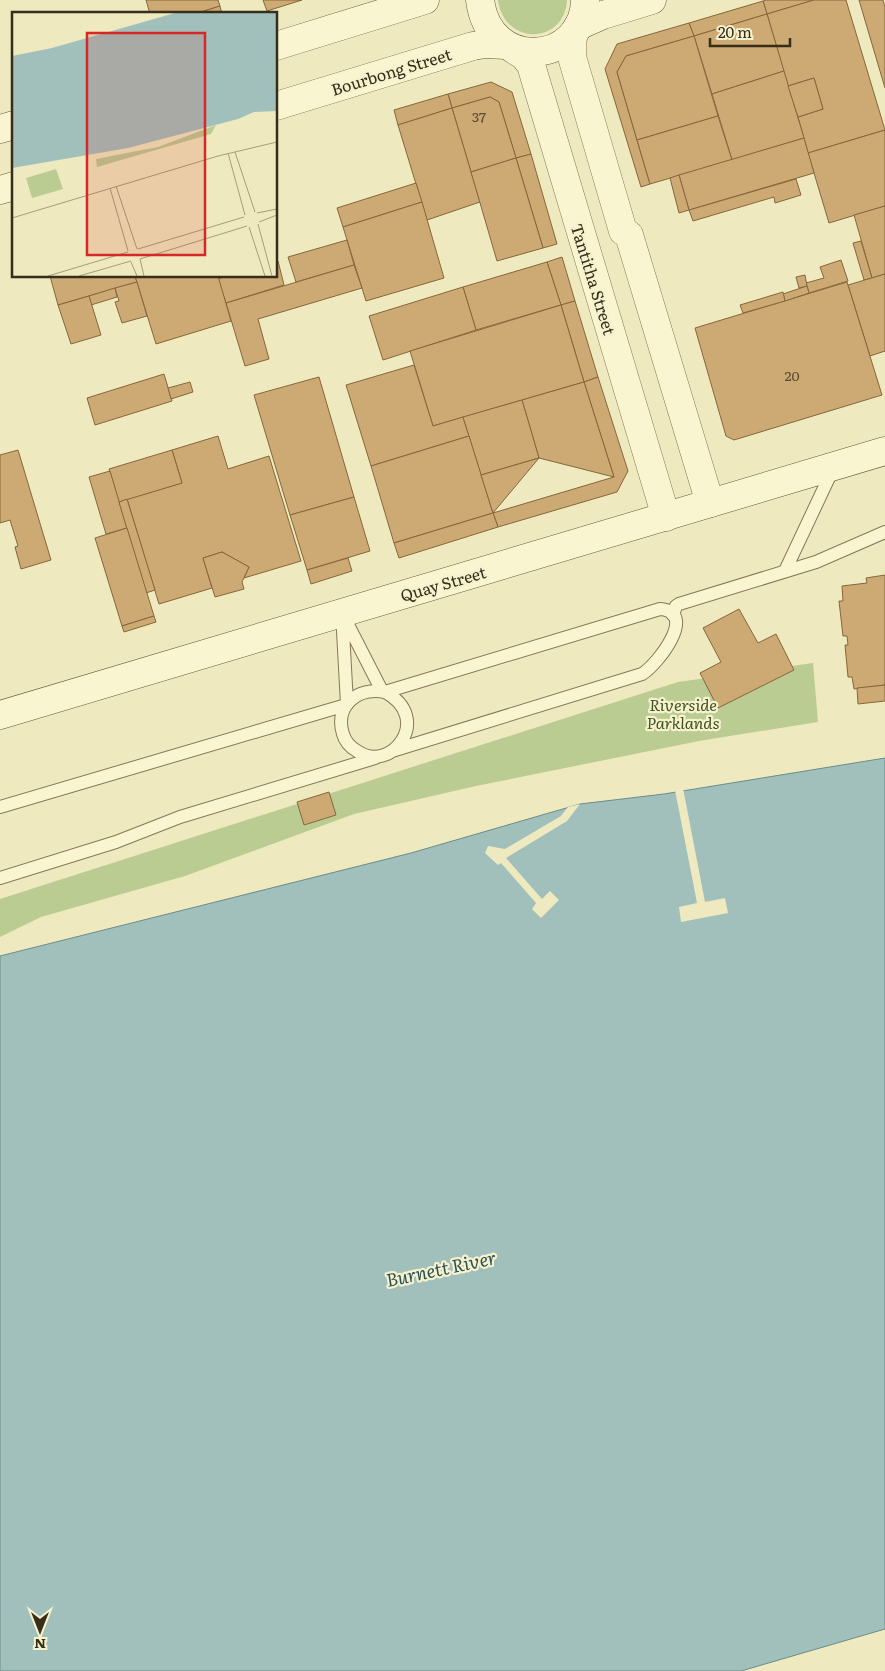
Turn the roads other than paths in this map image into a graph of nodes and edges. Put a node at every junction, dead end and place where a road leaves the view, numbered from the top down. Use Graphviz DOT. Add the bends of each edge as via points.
graph roads {
  1 [pos="426,0"];
  2 [pos="480,0"];
  3 [pos="585,0"];
  4 [pos="652,0"];
  5 [pos="576,28"];
  6 [pos="278,45"];
  7 [pos="510,47"];
  8 [pos="278,105"];
  9 [pos="623,231"];
  10 [pos="584,243"];
  11 [pos="885,451"];
  12 [pos="834,466"];
  13 [pos="710,504"];
  14 [pos="666,517"];
  15 [pos="885,532"];
  16 [pos="785,571"];
  17 [pos="342,613"];
  18 [pos="673,614"];
  19 [pos="383,691"];
  20 [pos="346,705"];
  21 [pos="0,715"];
  22 [pos="387,753"];
  23 [pos="0,807"];
  24 [pos="0,878"];
  1 -- 6 [label="main road"];
  2 -- 7 [label="main road, Tantitha Street" via="487,26"];
  3 -- 5 [label="main road" via="583,15"];
  4 -- 5 [label="main road" via="603,15"];
  5 -- 7 [label="main road, Bourbong Street" via="566,41 554,48 526,52"];
  5 -- 9 [label="main road" via="572,57"];
  7 -- 8 [label="main road, Bourbong Street" via="473,46"];
  7 -- 10 [label="main road, Tantitha Street" via="524,56 530,65"];
  9 -- 10 [label="main road"];
  9 -- 13 [label="main road" via="630,235"];
  10 -- 14 [label="main road, Tantitha Street"];
  11 -- 12 [label="main road, Quay Street"];
  12 -- 13 [label="main road, Quay Street"];
  12 -- 16 [label="lane"];
  13 -- 14 [label="main road, Quay Street"];
  14 -- 17 [label="main road, Quay Street"];
  15 -- 16 [label="lane" via="816,562"];
  16 -- 18 [label="lane" via="679,604"];
  17 -- 19 [label="lane"];
  17 -- 20 [label="lane"];
  17 -- 21 [label="main road, Quay Street"];
  18 -- 19 [label="lane" via="660,609"];
  18 -- 22 [label="lane" via="676,628 673,639 642,674"];
  19 -- 20 [label="lane" via="363,692"];
  19 -- 22 [label="lane" via="401,704 408,724 400,744"];
  20 -- 22 [label="lane" via="341,727 351,747 360,754 371,756"];
  20 -- 23 [label="lane"];
  22 -- 24 [label="lane" via="180,817 116,842"];
}
